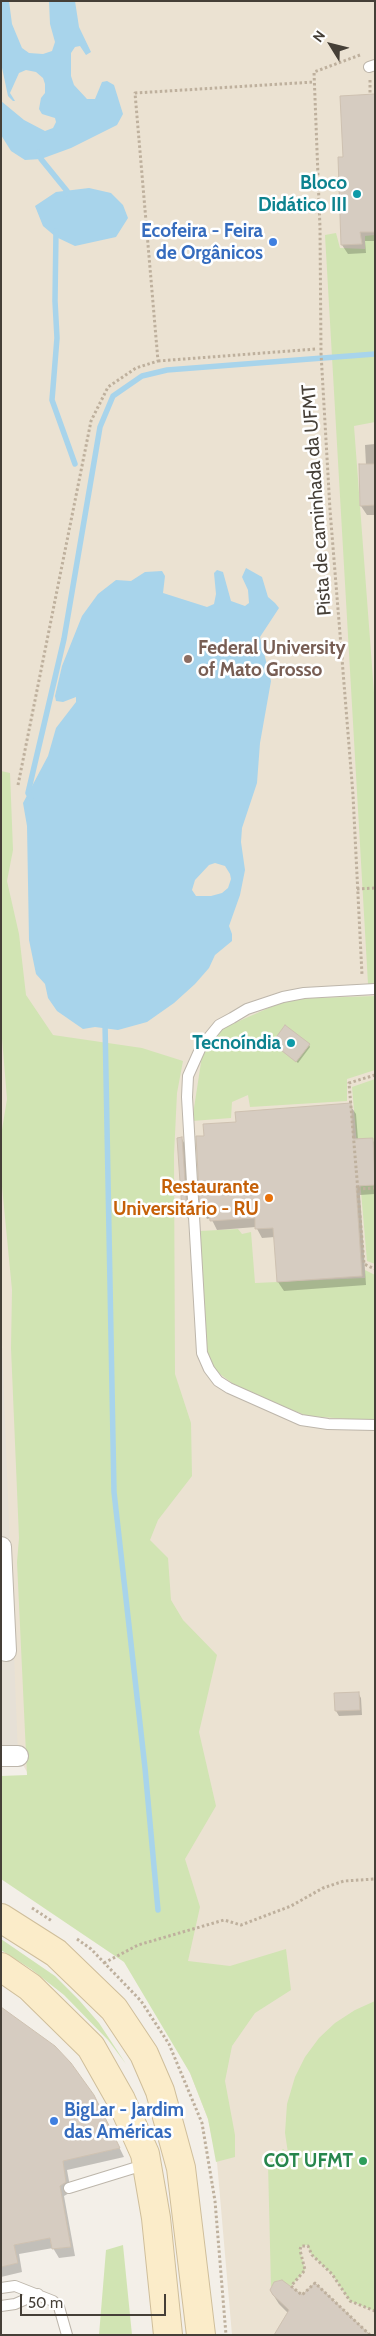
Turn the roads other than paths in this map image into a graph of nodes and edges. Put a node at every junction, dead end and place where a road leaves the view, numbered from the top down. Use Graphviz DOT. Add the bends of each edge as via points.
graph roads {
  1 [pos="375,989"];
  2 [pos="375,1425"];
  3 [pos="1,1547"];
  4 [pos="6,1651"];
  5 [pos="1,1918"];
  6 [pos="1,1967"];
  7 [pos="147,2164"];
  8 [pos="69,2188"];
  9 [pos="1,2288"];
  10 [pos="38,2294"];
  11 [pos="1,2306"];
  12 [pos="67,2335"];
  13 [pos="168,2335"];
  14 [pos="201,2335"];
  1 -- 2 [label="lane" via="304,993 247,1009 219,1025 208,1036 188,1076 187,1096 202,1353 209,1369 218,1381 229,1388 302,1420"];
  3 -- 4 [label="street"];
  5 -- 14 [label="main road" via="56,1953 114,2010 144,2054 160,2091 181,2168"];
  6 -- 7 [label="main road" via="30,1987 91,2047 121,2100"];
  7 -- 8 [label="lane"];
  7 -- 13 [label="main road"];
  9 -- 10 [label="lane" via="15,2286"];
  10 -- 11 [label="lane"];
  10 -- 12 [label="lane" via="59,2306"];
}
